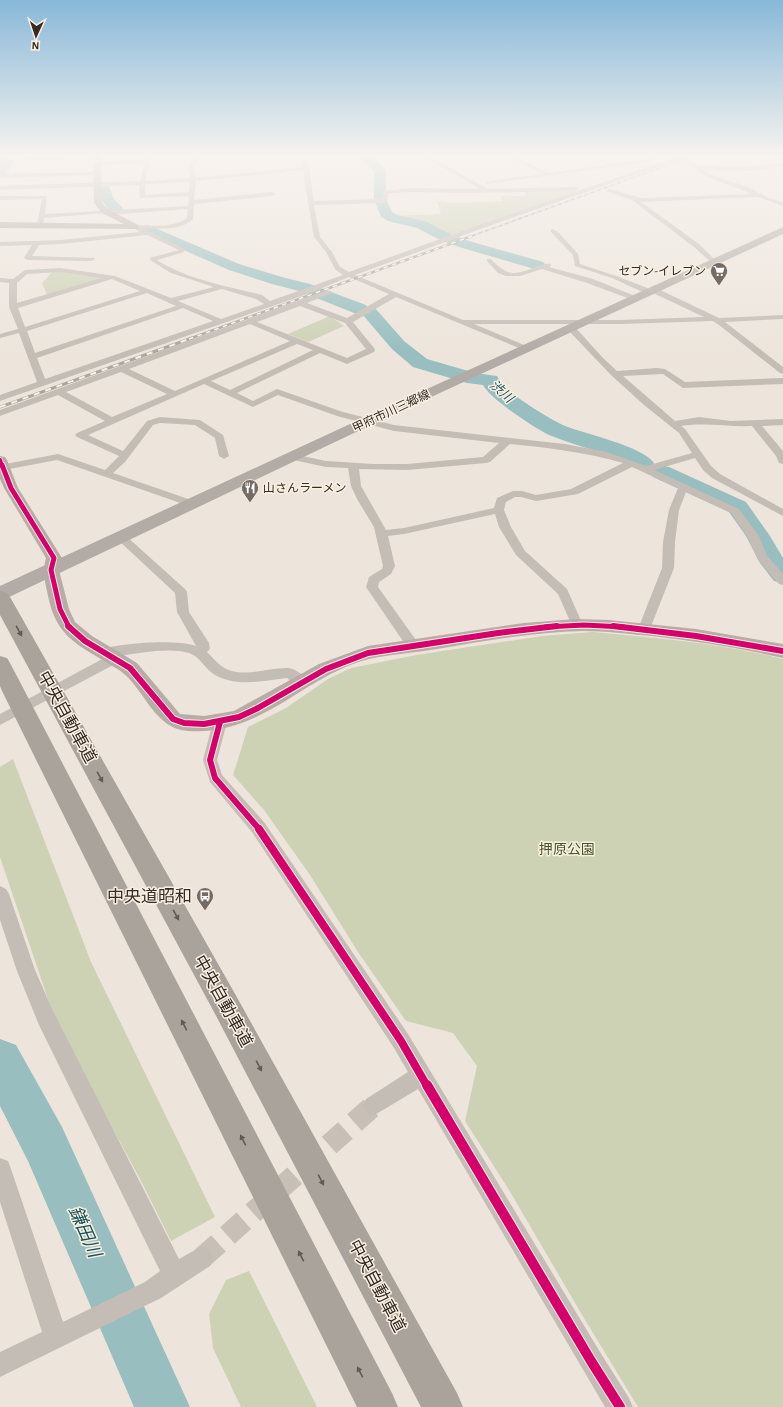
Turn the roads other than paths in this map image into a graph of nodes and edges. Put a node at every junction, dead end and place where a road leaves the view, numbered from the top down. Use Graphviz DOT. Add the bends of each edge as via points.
graph roads {
  1 [pos="41,222"];
  2 [pos="125,222"];
  3 [pos="187,222"];
  4 [pos="313,222"];
  5 [pos="496,222"];
  6 [pos="663,222"];
  7 [pos="0,225"];
  8 [pos="40,226"];
  9 [pos="135,227"];
  10 [pos="783,230"];
  11 [pos="553,231"];
  12 [pos="148,233"];
  13 [pos="0,244"];
  14 [pos="37,244"];
  15 [pos="90,249"];
  16 [pos="489,260"];
  17 [pos="714,262"];
  18 [pos="577,265"];
  19 [pos="541,267"];
  20 [pos="82,272"];
  21 [pos="347,274"];
  22 [pos="113,277"];
  23 [pos="0,280"];
  24 [pos="15,281"];
  25 [pos="223,287"];
  26 [pos="147,291"];
  27 [pos="652,291"];
  28 [pos="395,294"];
  29 [pos="325,295"];
  30 [pos="636,298"];
  31 [pos="170,300"];
  32 [pos="269,304"];
  33 [pos="302,304"];
  34 [pos="183,306"];
  35 [pos="13,307"];
  36 [pos="783,317"];
  37 [pos="717,320"];
  38 [pos="220,321"];
  39 [pos="348,321"];
  40 [pos="587,321"];
  41 [pos="251,322"];
  42 [pos="460,322"];
  43 [pos="571,328"];
  44 [pos="22,330"];
  45 [pos="0,336"];
  46 [pos="296,341"];
  47 [pos="526,349"];
  48 [pos="320,350"];
  49 [pos="32,356"];
  50 [pos="122,368"];
  51 [pos="783,371"];
  52 [pos="615,374"];
  53 [pos="204,381"];
  54 [pos="783,381"];
  55 [pos="42,384"];
  56 [pos="58,392"];
  57 [pos="230,393"];
  58 [pos="175,394"];
  59 [pos="0,398"];
  60 [pos="0,413"];
  61 [pos="112,421"];
  62 [pos="368,421"];
  63 [pos="783,422"];
  64 [pos="755,423"];
  65 [pos="674,424"];
  66 [pos="507,441"];
  67 [pos="698,454"];
  68 [pos="125,455"];
  69 [pos="224,456"];
  70 [pos="293,457"];
  71 [pos="783,461"];
  72 [pos="632,463"];
  73 [pos="2,464"];
  74 [pos="353,466"];
  75 [pos="645,469"];
  76 [pos="106,474"];
  77 [pos="683,488"];
  78 [pos="783,499"];
  79 [pos="193,504"];
  80 [pos="767,504"];
  81 [pos="499,510"];
  82 [pos="783,513"];
  83 [pos="381,534"];
  84 [pos="121,536"];
  85 [pos="51,570"];
  86 [pos="783,581"];
  87 [pos="0,594"];
  88 [pos="0,597"];
  89 [pos="577,625"];
  90 [pos="644,629"];
  91 [pos="414,647"];
  92 [pos="783,651"];
  93 [pos="200,653"];
  94 [pos="108,656"];
  95 [pos="0,663"];
  96 [pos="302,682"];
  97 [pos="0,720"];
  98 [pos="220,722"];
  99 [pos="0,894"];
  100 [pos="421,1076"];
  101 [pos="373,1106"];
  102 [pos="0,1169"];
  103 [pos="202,1258"];
  104 [pos="175,1276"];
  105 [pos="65,1333"];
  106 [pos="0,1365"];
  107 [pos="378,1407"];
  108 [pos="443,1407"];
  109 [pos="620,1407"];
  1 -- 8 [label="street"];
  2 -- 9 [label="street"];
  3 -- 9 [label="street"];
  4 -- 21 [label="street" via="317,237 337,268"];
  5 -- 21 [label="street"];
  6 -- 17 [label="street" via="693,241"];
  7 -- 8 [label="street"];
  8 -- 9 [label="street"];
  9 -- 12 [label="street"];
  10 -- 17 [label="main road, 甲府市川三郷線"];
  11 -- 18 [label="street" via="576,255"];
  12 -- 15 [label="street"];
  12 -- 25 [label="street" via="182,249 152,259 158,264 187,277"];
  13 -- 14 [label="street"];
  14 -- 15 [label="street"];
  14 -- 15 [label="street" via="27,258"];
  15 -- 20 [label="street" via="93,266"];
  16 -- 19 [label="street" via="508,274 525,273"];
  17 -- 27 [label="main road, 甲府市川三郷線"];
  18 -- 19 [label="street"];
  18 -- 27 [label="street"];
  19 -- 30 [label="street"];
  20 -- 22 [label="street"];
  20 -- 24 [label="street" via="25,272"];
  21 -- 28 [label="street"];
  21 -- 32 [label="street"];
  22 -- 26 [label="street"];
  22 -- 35 [label="street"];
  23 -- 24 [label="street"];
  24 -- 35 [label="street"];
  25 -- 31 [label="street"];
  25 -- 32 [label="street" via="259,297"];
  26 -- 31 [label="street"];
  26 -- 44 [label="street"];
  27 -- 30 [label="main road, 甲府市川三郷線"];
  27 -- 37 [label="street"];
  28 -- 39 [label="street"];
  28 -- 42 [label="street"];
  29 -- 33 [label="street"];
  30 -- 40 [label="main road, 甲府市川三郷線"];
  31 -- 34 [label="street"];
  32 -- 38 [label="street"];
  33 -- 39 [label="street"];
  33 -- 41 [label="street"];
  34 -- 38 [label="street"];
  34 -- 49 [label="street"];
  35 -- 44 [label="street"];
  36 -- 37 [label="street"];
  37 -- 40 [label="street"];
  37 -- 51 [label="street"];
  38 -- 55 [label="street"];
  39 -- 48 [label="street" via="371,350 347,361"];
  40 -- 42 [label="street"];
  40 -- 43 [label="main road, 甲府市川三郷線"];
  41 -- 46 [label="street"];
  41 -- 50 [label="street"];
  42 -- 47 [label="street"];
  43 -- 47 [label="main road, 甲府市川三郷線"];
  43 -- 52 [label="street"];
  44 -- 45 [label="street"];
  44 -- 49 [label="street"];
  46 -- 48 [label="street"];
  46 -- 53 [label="street"];
  47 -- 62 [label="main road, 甲府市川三郷線"];
  48 -- 57 [label="street"];
  49 -- 55 [label="street"];
  50 -- 56 [label="street"];
  50 -- 58 [label="street"];
  52 -- 54 [label="street" via="665,372 683,385"];
  52 -- 65 [label="street"];
  53 -- 57 [label="street"];
  53 -- 58 [label="street"];
  55 -- 59 [label="street"];
  56 -- 60 [label="street"];
  56 -- 61 [label="street"];
  57 -- 62 [label="street" via="253,404 277,392"];
  58 -- 61 [label="street"];
  61 -- 68 [label="street" via="80,435"];
  62 -- 66 [label="street" via="402,429"];
  62 -- 70 [label="main road, 甲府市川三郷線"];
  63 -- 64 [label="street"];
  64 -- 65 [label="street" via="731,424 699,420"];
  64 -- 71 [label="street"];
  65 -- 67 [label="street"];
  66 -- 72 [label="street" via="580,449"];
  66 -- 74 [label="street" via="486,460 407,467"];
  67 -- 75 [label="street"];
  67 -- 80 [label="street" via="716,476"];
  68 -- 69 [label="street" via="150,423 160,420 197,422 220,437"];
  68 -- 76 [label="street"];
  70 -- 74 [label="street" via="326,464"];
  70 -- 79 [label="main road, 甲府市川三郷線"];
  72 -- 75 [label="street"];
  72 -- 81 [label="street" via="574,492 536,498 513,494 501,500"];
  73 -- 76 [label="street" via="58,457"];
  73 -- 85 [label="street" via="11,488 54,558"];
  74 -- 83 [label="street" via="356,486 380,526"];
  75 -- 77 [label="street"];
  76 -- 79 [label="street"];
  77 -- 86 [label="street" via="736,511 753,536 762,557"];
  77 -- 90 [label="street" via="674,510 668,568"];
  78 -- 80 [label="street"];
  79 -- 84 [label="main road, 甲府市川三郷線"];
  80 -- 82 [label="street"];
  81 -- 83 [label="street" via="404,532"];
  81 -- 89 [label="street" via="505,527 520,553 563,592"];
  83 -- 91 [label="street" via="390,566 388,571 373,580 372,587"];
  84 -- 85 [label="main road, 甲府市川三郷線"];
  84 -- 93 [label="street" via="181,592 183,612 202,643"];
  85 -- 87 [label="main road, 甲府市川三郷線"];
  85 -- 94 [label="street" via="60,609 68,626"];
  88 -- 108 [label="highway, 中央自動車道, one-way" via="224,1002"];
  89 -- 90 [label="street"];
  89 -- 91 [label="street"];
  90 -- 92 [label="street" via="716,638"];
  91 -- 96 [label="street" via="350,659"];
  93 -- 94 [label="street" via="176,647"];
  93 -- 96 [label="street" via="215,668 229,676 289,673"];
  94 -- 97 [label="street"];
  94 -- 98 [label="street" via="130,668 173,719 184,723"];
  107 -- 95 [label="highway, one-way"];
  96 -- 98 [label="street" via="258,708"];
  98 -- 100 [label="street" via="210,760 215,778 258,827 401,1040"];
  99 -- 104 [label="street" via="26,972 46,1018"];
  100 -- 101 [label="street"];
  100 -- 109 [label="street"];
  102 -- 105 [label="street"];
  103 -- 104 [label="street"];
  104 -- 105 [label="street" via="153,1290"];
  105 -- 106 [label="street"];
}
